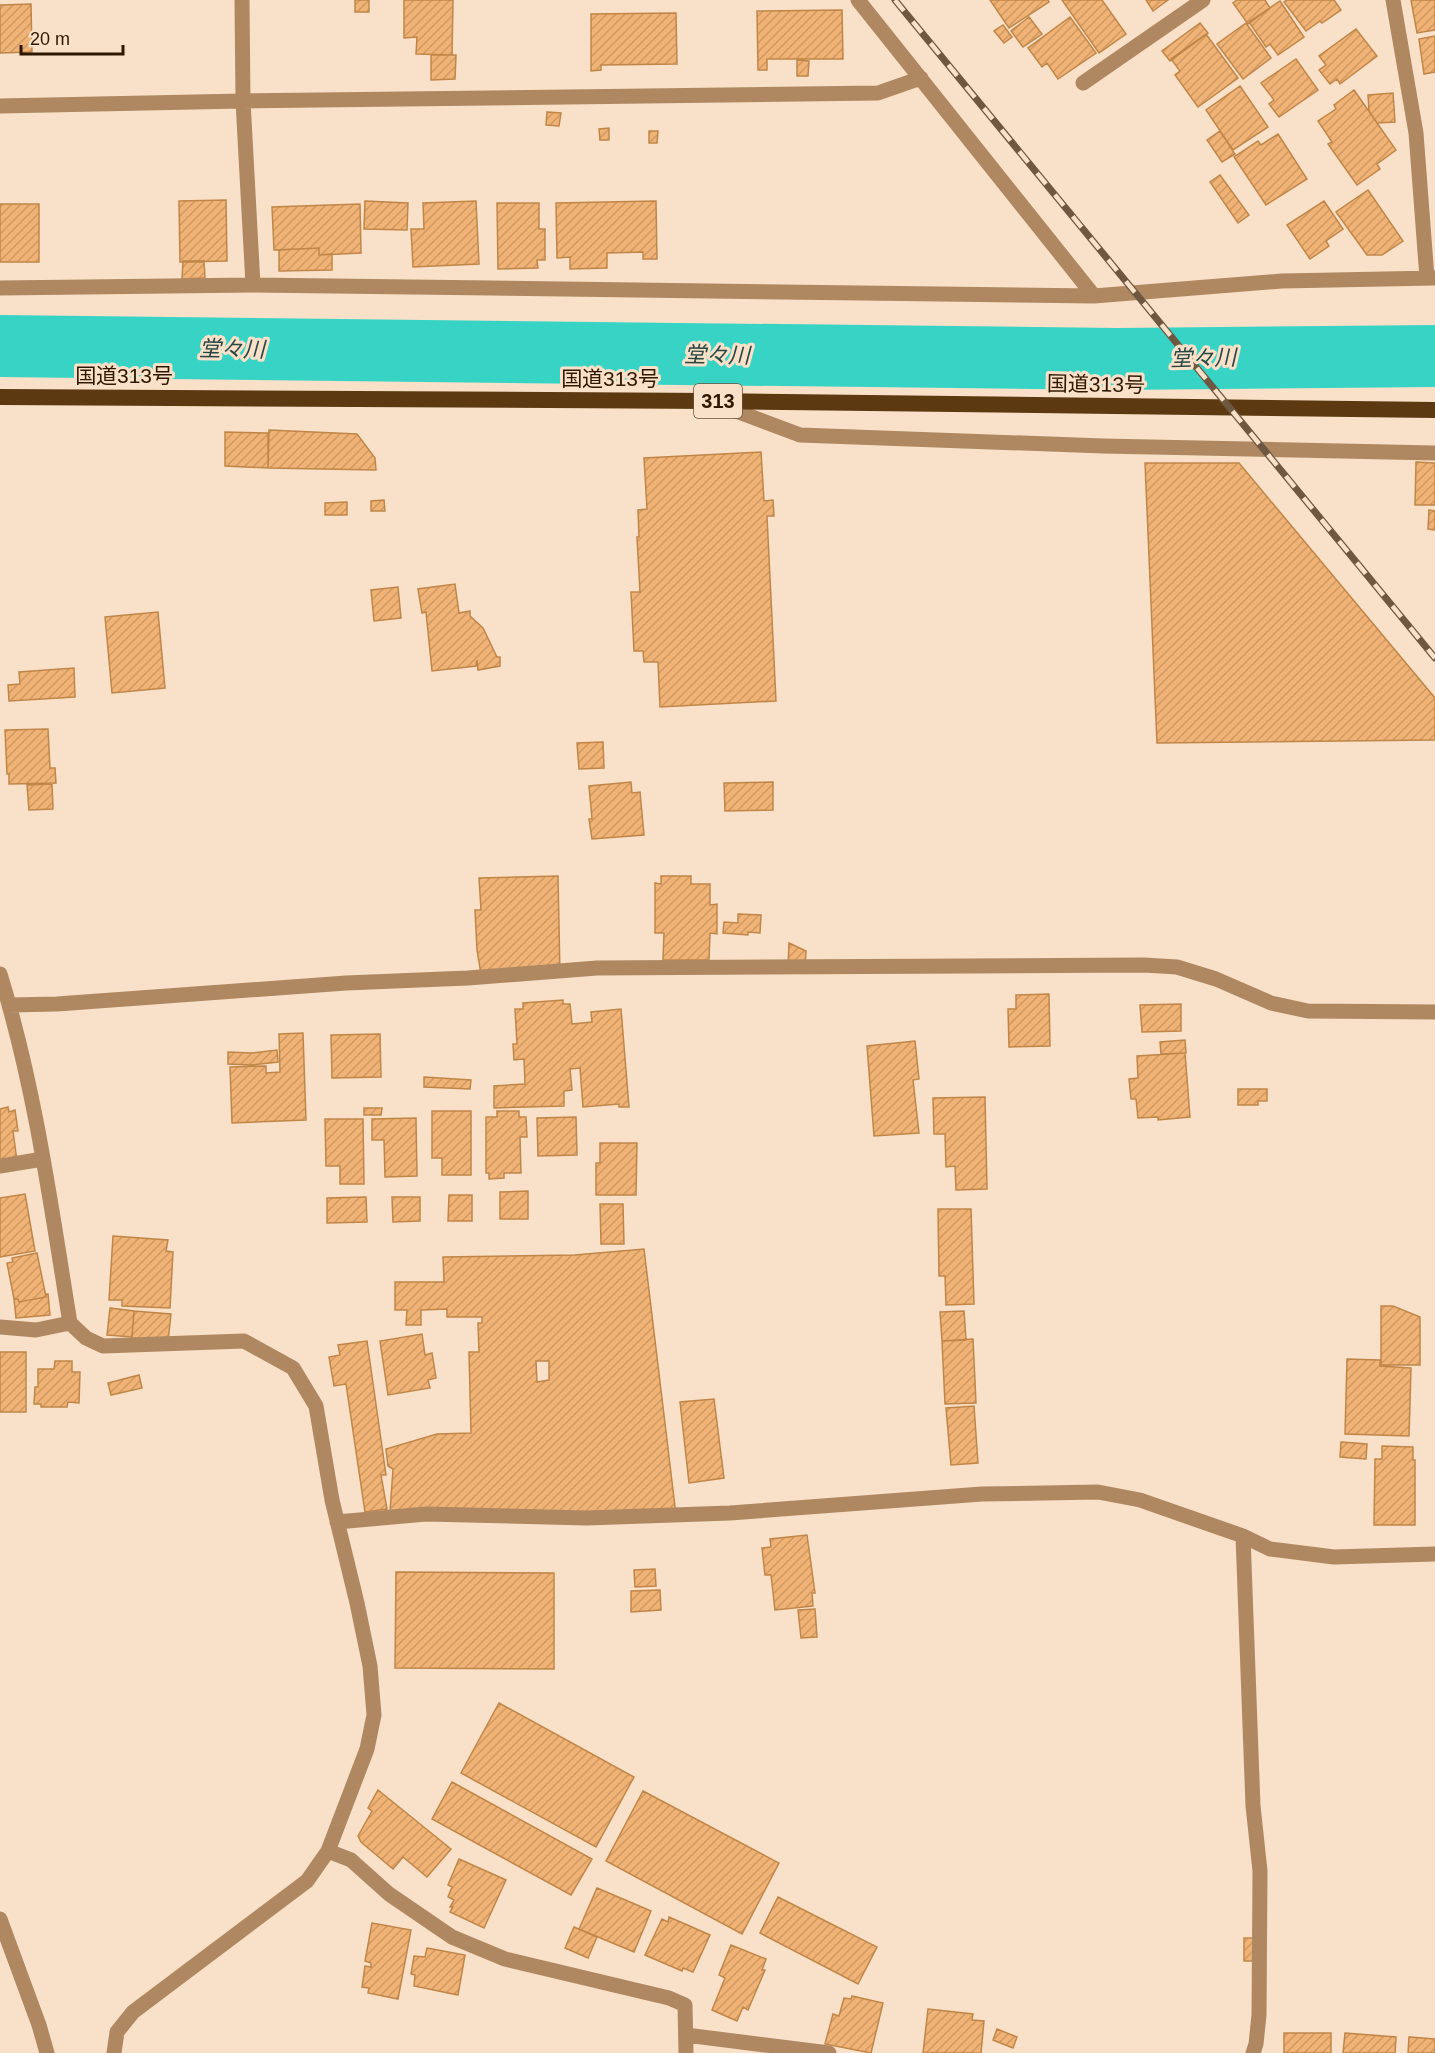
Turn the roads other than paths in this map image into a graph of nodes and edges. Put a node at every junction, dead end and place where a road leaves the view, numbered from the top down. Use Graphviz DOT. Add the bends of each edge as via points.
graph roads {
  1 [pos="242,0"];
  2 [pos="858,0"];
  3 [pos="1203,0"];
  4 [pos="1393,0"];
  5 [pos="921,78"];
  6 [pos="1083,82"];
  7 [pos="243,101"];
  8 [pos="0,106"];
  9 [pos="1431,278"];
  10 [pos="253,285"];
  11 [pos="0,288"];
  12 [pos="1094,296"];
  13 [pos="0,397"];
  14 [pos="711,401"];
  15 [pos="1435,410"];
  16 [pos="1435,453"];
  17 [pos="0,974"];
  18 [pos="10,1005"];
  19 [pos="1435,1012"];
  20 [pos="43,1159"];
  21 [pos="0,1166"];
  22 [pos="70,1323"];
  23 [pos="0,1327"];
  24 [pos="337,1522"];
  25 [pos="1243,1536"];
  26 [pos="1435,1554"];
  27 [pos="328,1851"];
  28 [pos="0,1919"];
  29 [pos="686,2035"];
  30 [pos="47,2053"];
  31 [pos="114,2053"];
  32 [pos="686,2053"];
  33 [pos="830,2053"];
  34 [pos="1253,2053"];
  1 -- 7 [label="street"];
  2 -- 5 [label="street"];
  3 -- 6 [label="street"];
  4 -- 9 [label="street" via="1416,133"];
  5 -- 7 [label="street" via="878,93"];
  5 -- 12 [label="street"];
  7 -- 8 [label="street"];
  7 -- 10 [label="street"];
  9 -- 12 [label="street" via="1282,281"];
  10 -- 11 [label="street"];
  10 -- 12 [label="street"];
  13 -- 14 [label="highway, 国道313号 / 313"];
  14 -- 15 [label="highway, 国道313号 / 313"];
  14 -- 16 [label="street" via="800,435"];
  17 -- 18 [label="street"];
  18 -- 19 [label="street" via="597,968 1144,965 1177,967 1271,1003 1308,1011"];
  18 -- 20 [label="street"];
  20 -- 21 [label="street"];
  20 -- 22 [label="street"];
  22 -- 23 [label="street" via="36,1330"];
  22 -- 24 [label="street" via="86,1338 103,1346 244,1341 293,1368 316,1406"];
  24 -- 25 [label="street" via="426,1514 586,1518 730,1513 982,1494 1098,1492 1140,1500"];
  24 -- 27 [label="street" via="370,1666 374,1715 367,1749"];
  25 -- 26 [label="street" via="1270,1549 1335,1557"];
  25 -- 34 [label="street" via="1253,1806 1260,1871 1259,2015"];
  27 -- 29 [label="street" via="351,1860 389,1894 452,1937 505,1959 669,1998 685,2006"];
  27 -- 31 [label="street" via="307,1881 133,2012 117,2032"];
  28 -- 30 [label="street"];
  29 -- 32 [label="street"];
  29 -- 33 [label="street"];
}
